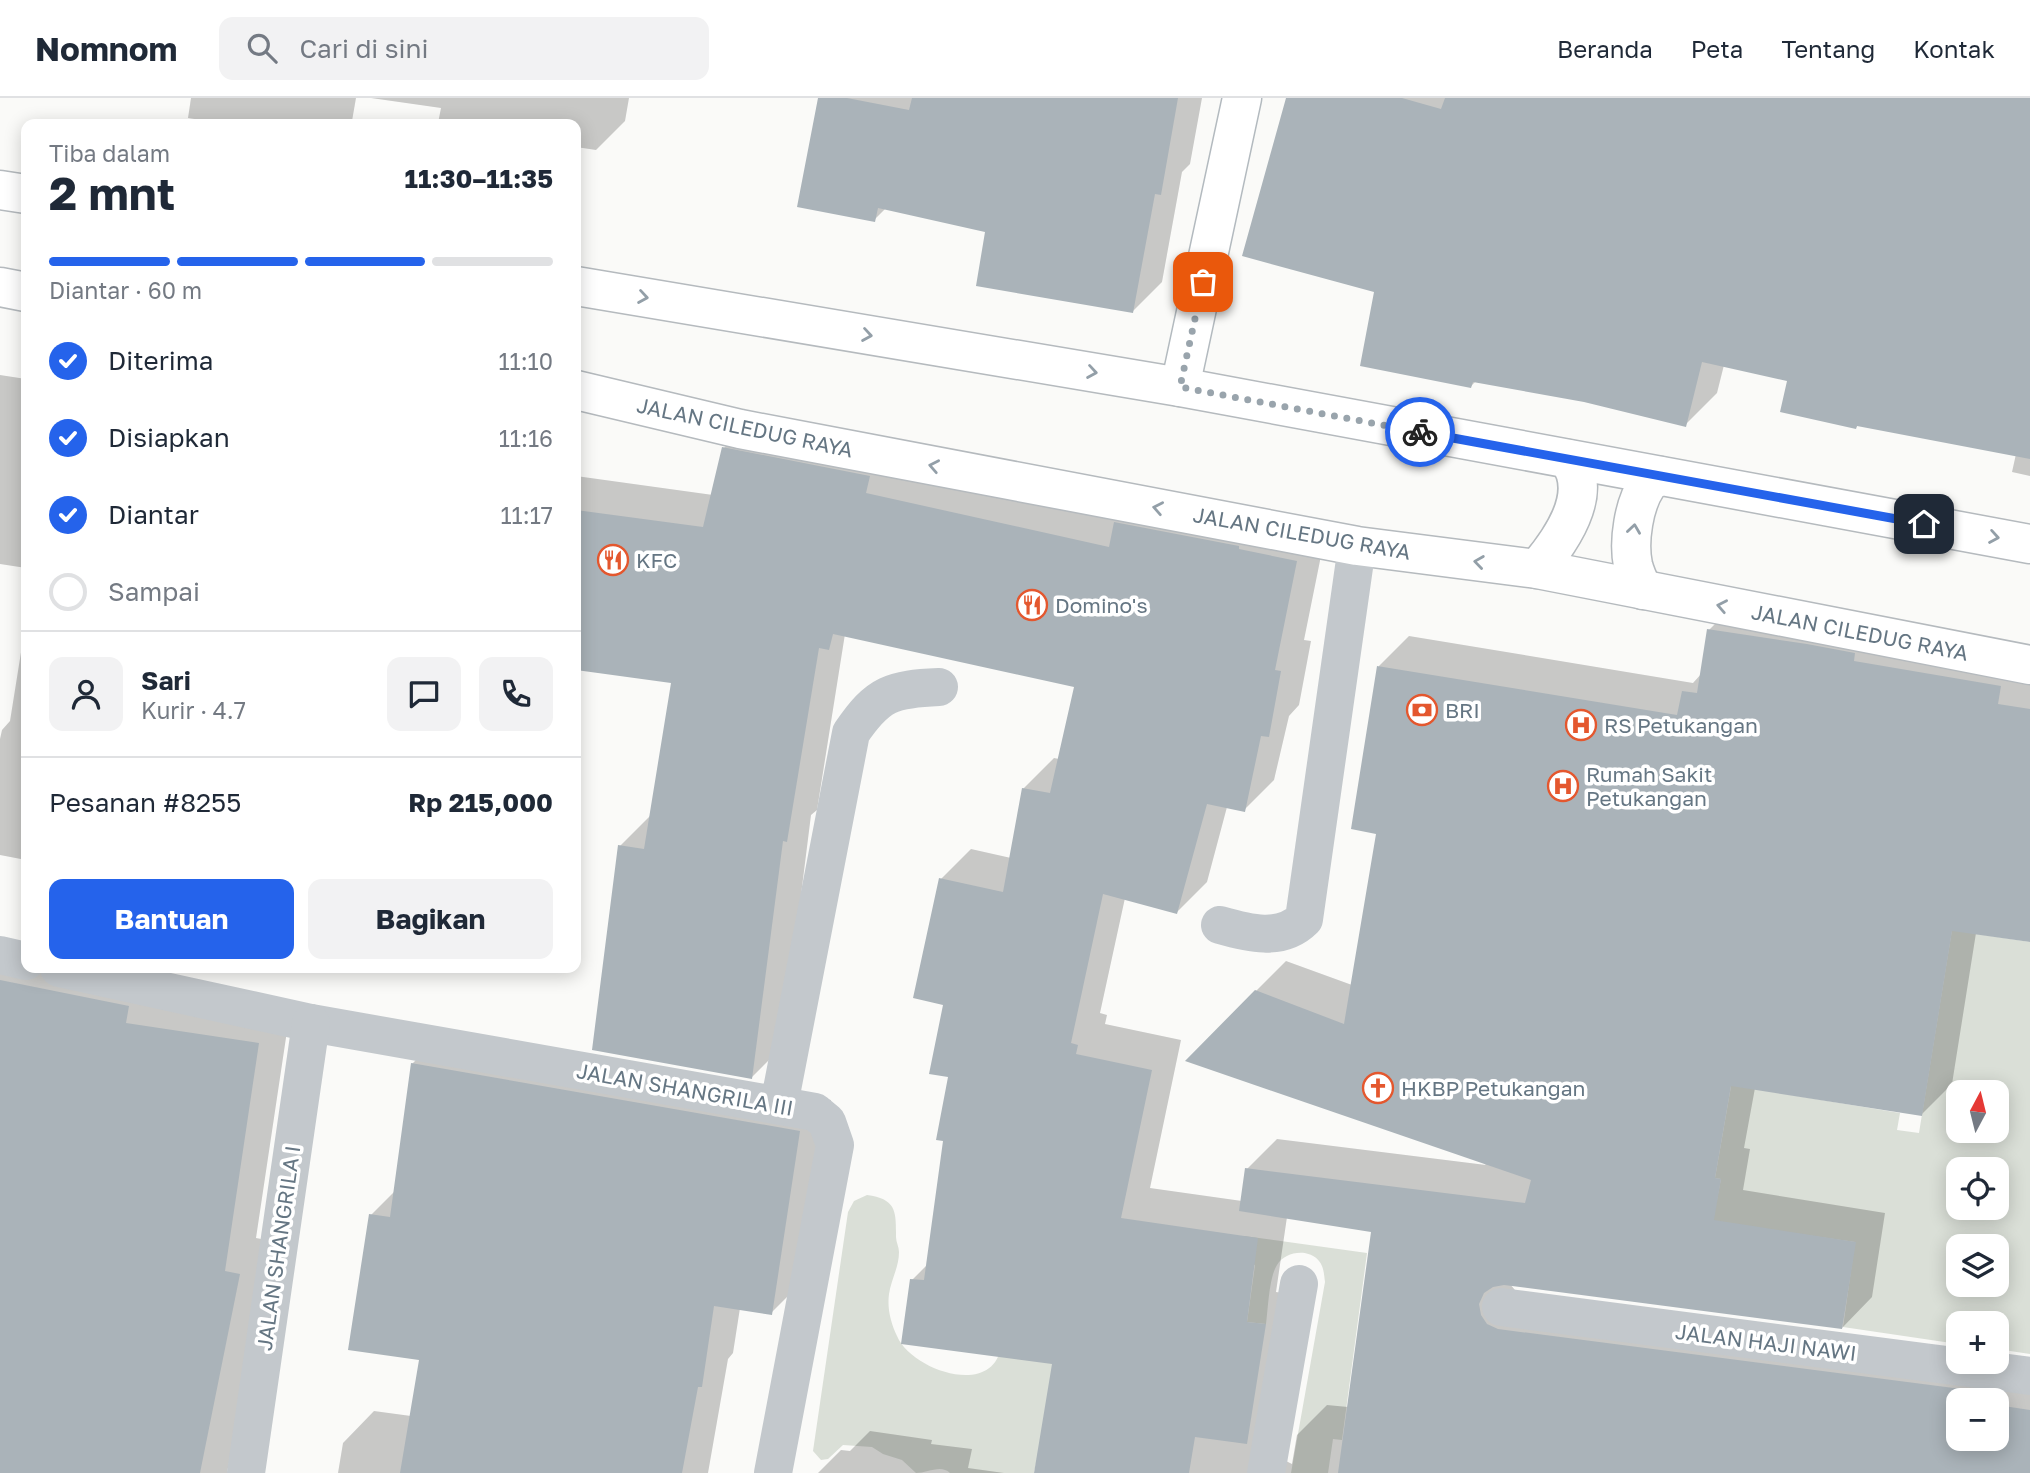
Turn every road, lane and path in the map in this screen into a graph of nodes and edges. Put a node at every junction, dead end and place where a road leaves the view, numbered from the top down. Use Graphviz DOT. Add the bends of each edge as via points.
graph roads {
  1 [pos="1242,98"];
  2 [pos="0,190"];
  3 [pos="21,193"];
  4 [pos="581,287"];
  5 [pos="0,288"];
  6 [pos="21,291"];
  7 [pos="1180,387"];
  8 [pos="581,391"];
  9 [pos="1568,459"];
  10 [pos="1661,476"];
  11 [pos="2030,544"];
  12 [pos="1357,545"];
  13 [pos="1537,569"];
  14 [pos="1643,590"];
  15 [pos="2030,665"];
  16 [pos="940,687"];
  17 [pos="1220,925"];
  18 [pos="0,955"];
  19 [pos="21,960"];
  20 [pos="82,973"];
  21 [pos="311,1023"];
  22 [pos="779,1105"];
  23 [pos="1299,1284"];
  24 [pos="1502,1307"];
  25 [pos="2030,1376"];
  26 [pos="246,1473"];
  27 [pos="774,1473"];
  28 [pos="1266,1473"];
  1 -- 7 [label="main road"];
  2 -- 3 [label="main road"];
  4 -- 7 [label="main road, one-way"];
  5 -- 6 [label="main road"];
  7 -- 9 [label="main road"];
  12 -- 8 [label="main road, JALAN CILEDUG RAYA, one-way" via="740,429"];
  9 -- 10 [label="main road"];
  9 -- 13 [label="main road" via="1576,476 1572,517 1561,540"];
  10 -- 11 [label="main road, one-way"];
  14 -- 10 [label="main road, one-way" via="1633,566 1634,527 1648,483"];
  13 -- 12 [label="main road, JALAN CILEDUG RAYA, one-way"];
  12 -- 17 [label="street" via="1304,919 1295,928 1274,933 1254,934"];
  13 -- 14 [label="main road, JALAN CILEDUG RAYA"];
  15 -- 14 [label="main road, JALAN CILEDUG RAYA, one-way"];
  16 -- 22 [label="street" via="887,695 869,707 851,733"];
  18 -- 19 [label="street"];
  20 -- 21 [label="street, JALAN SHANGRILA III"];
  21 -- 22 [label="street, JALAN SHANGRILA III"];
  21 -- 26 [label="street, JALAN SHANGRILA I"];
  22 -- 27 [label="street, JALAN SHANGRILA III" via="815,1112 827,1122 835,1145"];
  23 -- 28 [label="street"];
  24 -- 25 [label="street, JALAN HAJI NAWI"];
}
